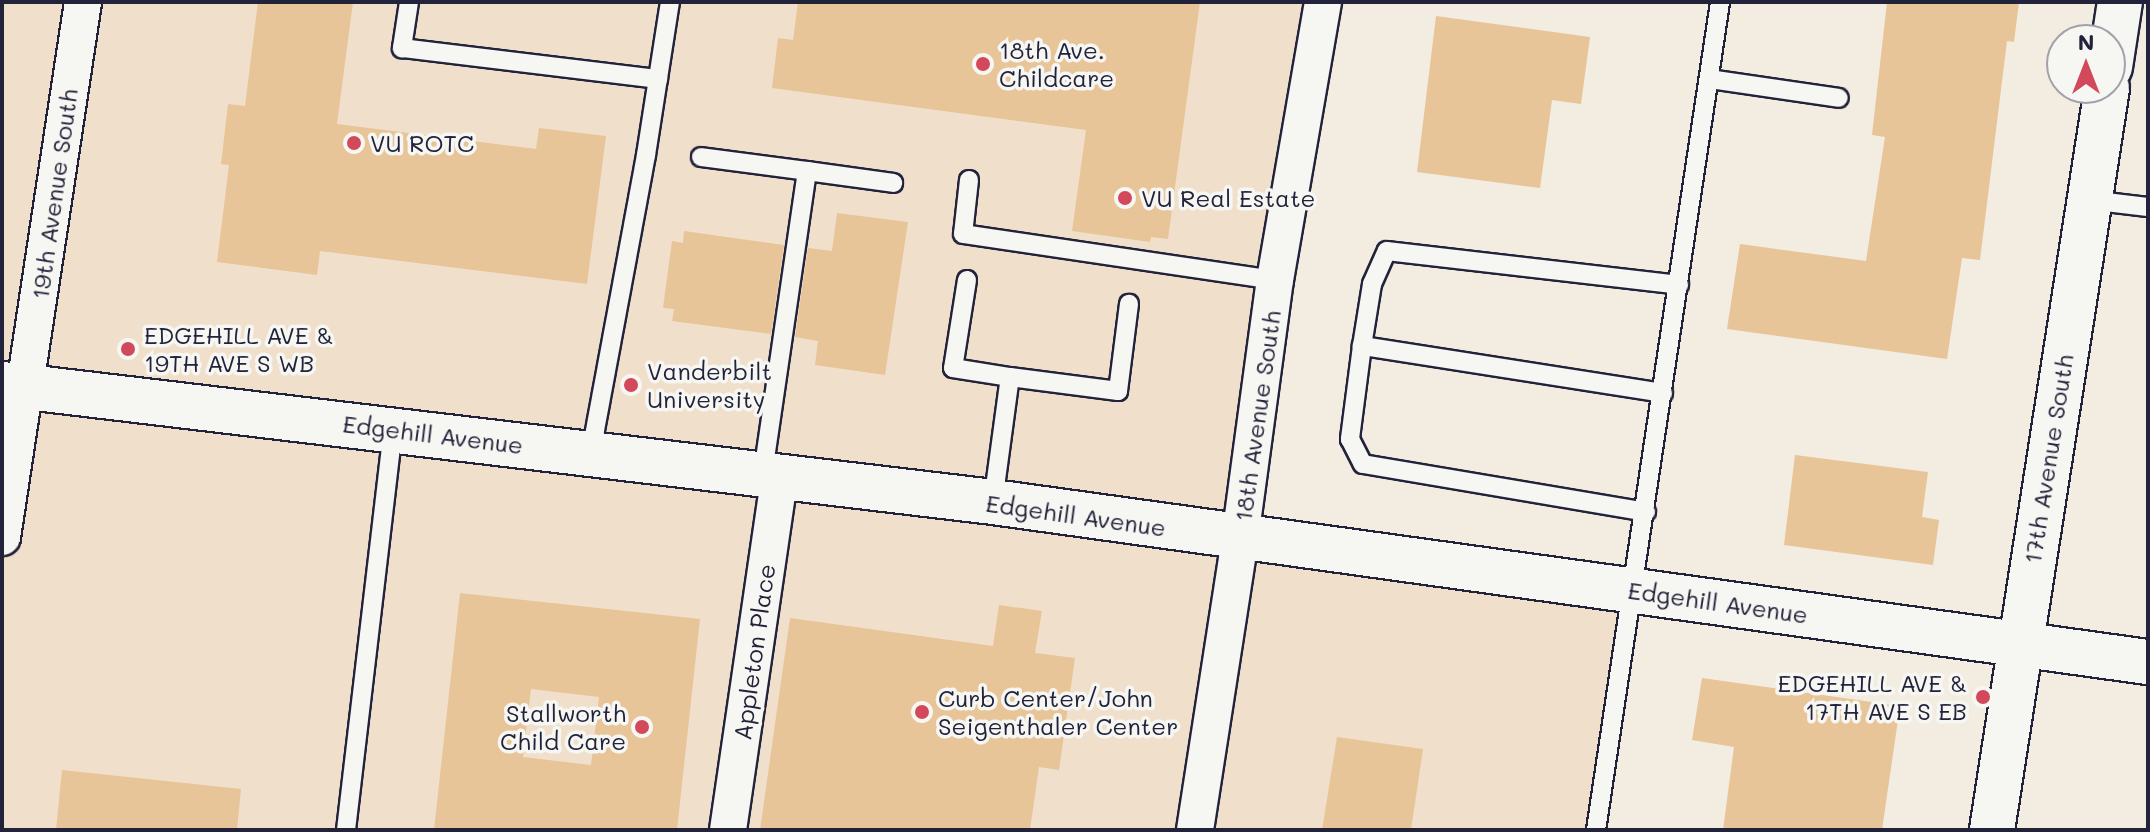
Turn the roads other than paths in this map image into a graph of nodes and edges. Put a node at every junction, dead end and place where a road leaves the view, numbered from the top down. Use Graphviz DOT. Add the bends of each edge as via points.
graph roads {
  1 [pos="83,2"];
  2 [pos="409,2"];
  3 [pos="670,2"];
  4 [pos="1323,2"];
  5 [pos="1720,2"];
  6 [pos="2120,2"];
  7 [pos="2117,24"];
  8 [pos="658,79"];
  9 [pos="1709,79"];
  10 [pos="1839,98"];
  11 [pos="2104,104"];
  12 [pos="701,157"];
  13 [pos="807,171"];
  14 [pos="969,180"];
  15 [pos="893,183"];
  16 [pos="2089,200"];
  17 [pos="2148,207"];
  18 [pos="967,280"];
  19 [pos="1275,280"];
  20 [pos="1679,285"];
  21 [pos="1129,304"];
  22 [pos="1362,346"];
  23 [pos="1010,377"];
  24 [pos="14,385"];
  25 [pos="1663,393"];
  26 [pos="393,430"];
  27 [pos="591,452"];
  28 [pos="772,474"];
  29 [pos="993,502"];
  30 [pos="1646,512"];
  31 [pos="2,537"];
  32 [pos="1240,538"];
  33 [pos="1632,591"];
  34 [pos="2020,643"];
  35 [pos="2148,662"];
  36 [pos="346,830"];
  37 [pos="728,830"];
  38 [pos="1195,830"];
  39 [pos="1596,830"];
  40 [pos="1992,830"];
  1 -- 24 [label="street, 19th Avenue South"];
  2 -- 8 [label="lane" via="402,48"];
  3 -- 8 [label="lane"];
  4 -- 19 [label="street, 18th Avenue South"];
  5 -- 9 [label="lane"];
  6 -- 7 [label="street"];
  8 -- 27 [label="lane"];
  9 -- 10 [label="lane"];
  9 -- 20 [label="lane"];
  11 -- 16 [label="street, 17th Avenue South"];
  12 -- 13 [label="lane"];
  13 -- 15 [label="lane"];
  13 -- 28 [label="lane"];
  14 -- 19 [label="lane" via="963,234"];
  16 -- 17 [label="lane"];
  16 -- 34 [label="street, 17th Avenue South"];
  18 -- 23 [label="lane" via="953,368"];
  19 -- 32 [label="street, 18th Avenue South"];
  20 -- 22 [label="lane" via="1387,251 1372,284"];
  20 -- 25 [label="lane"];
  21 -- 23 [label="lane" via="1118,391"];
  22 -- 25 [label="lane"];
  22 -- 30 [label="lane" via="1350,439 1363,464"];
  23 -- 29 [label="lane"];
  24 -- 26 [label="street, Edgehill Avenue"];
  24 -- 31 [label="street, 19th Avenue South"];
  25 -- 30 [label="lane"];
  26 -- 27 [label="street, Edgehill Avenue"];
  26 -- 36 [label="lane"];
  27 -- 28 [label="street, Edgehill Avenue"];
  28 -- 29 [label="street, Edgehill Avenue"];
  28 -- 37 [label="street, Appleton Place"];
  29 -- 32 [label="street, Edgehill Avenue"];
  30 -- 33 [label="lane"];
  32 -- 33 [label="street, Edgehill Avenue"];
  32 -- 38 [label="street, 18th Avenue South"];
  33 -- 34 [label="street, Edgehill Avenue"];
  33 -- 39 [label="lane"];
  34 -- 35 [label="street, Edgehill Avenue"];
  34 -- 40 [label="street, 17th Avenue South"];
}
